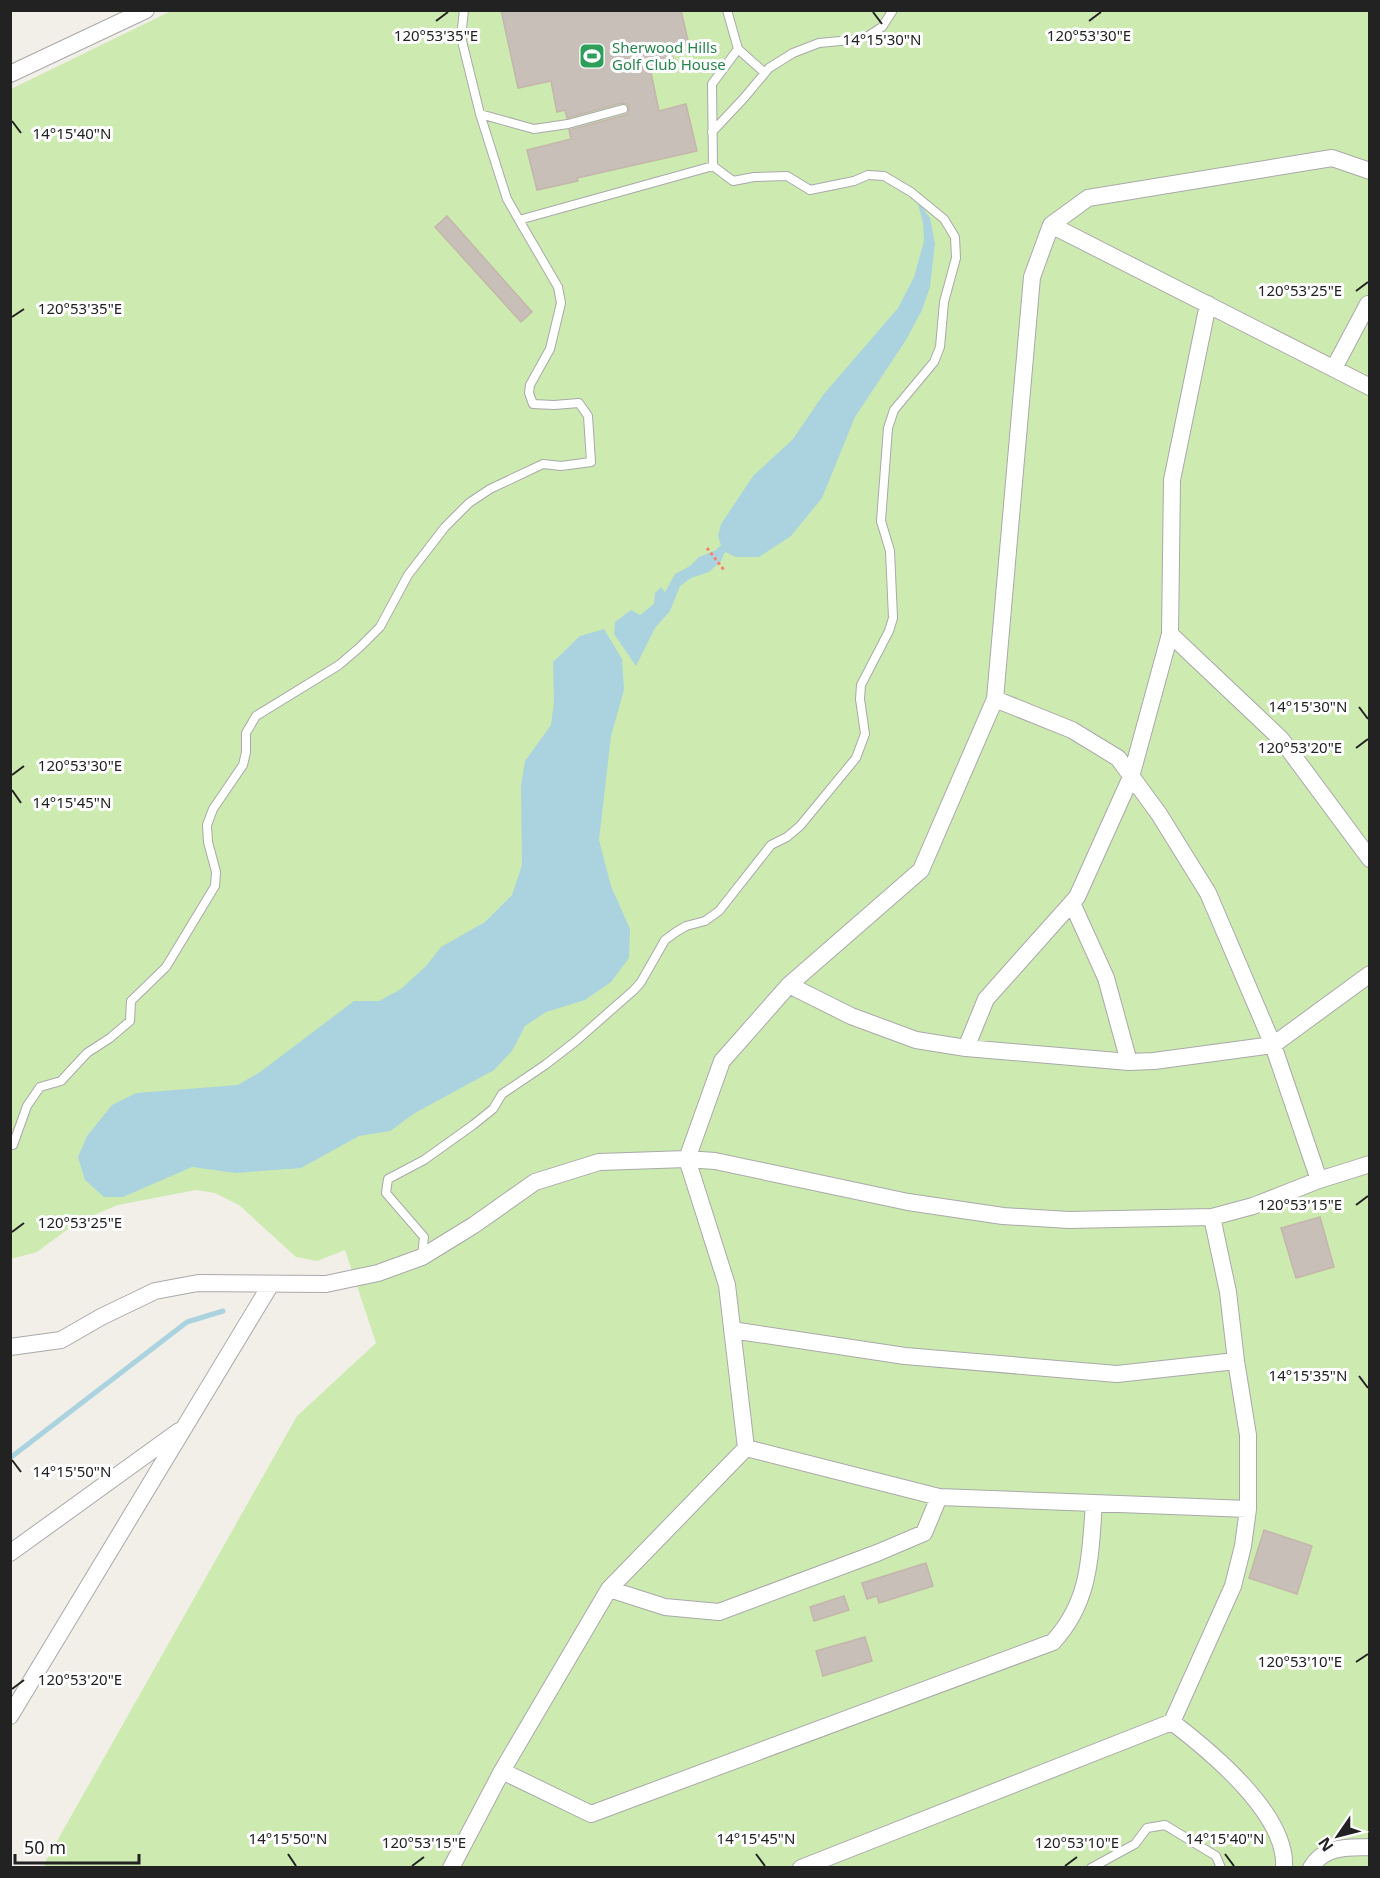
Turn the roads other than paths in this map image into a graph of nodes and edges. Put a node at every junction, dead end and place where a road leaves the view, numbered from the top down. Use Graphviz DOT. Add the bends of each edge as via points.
graph roads {
  1 [pos="146,10"];
  2 [pos="464,10"];
  3 [pos="727,10"];
  4 [pos="893,10"];
  5 [pos="738,49"];
  6 [pos="765,73"];
  7 [pos="10,74"];
  8 [pos="623,109"];
  9 [pos="480,114"];
  10 [pos="712,132"];
  11 [pos="713,166"];
  12 [pos="1370,171"];
  13 [pos="519,220"];
  14 [pos="1051,225"];
  15 [pos="1208,304"];
  16 [pos="1368,304"];
  17 [pos="1334,368"];
  18 [pos="1370,387"];
  19 [pos="1170,634"];
  20 [pos="995,699"];
  21 [pos="1131,777"];
  22 [pos="1370,859"];
  23 [pos="1072,903"];
  24 [pos="1370,974"];
  25 [pos="789,985"];
  26 [pos="1273,1045"];
  27 [pos="966,1048"];
  28 [pos="1129,1062"];
  29 [pos="13,1145"];
  30 [pos="687,1159"];
  31 [pos="1370,1164"];
  32 [pos="1319,1180"];
  33 [pos="1212,1217"];
  34 [pos="422,1257"];
  35 [pos="271,1284"];
  36 [pos="732,1330"];
  37 [pos="10,1347"];
  38 [pos="1236,1361"];
  39 [pos="184,1427"];
  40 [pos="746,1448"];
  41 [pos="939,1497"];
  42 [pos="1094,1503"];
  43 [pos="1248,1509"];
  44 [pos="10,1553"];
  45 [pos="609,1588"];
  46 [pos="10,1716"];
  47 [pos="1172,1722"];
  48 [pos="502,1771"];
  49 [pos="1370,1847"];
  50 [pos="451,1868"];
  51 [pos="801,1868"];
  52 [pos="1091,1868"];
  53 [pos="1221,1868"];
  54 [pos="1284,1868"];
  55 [pos="1311,1868"];
  1 -- 7 [label="street"];
  2 -- 9 [label="lane" via="461,37"];
  3 -- 5 [label="lane"];
  4 -- 6 [label="lane" via="882,27 868,36 819,43 794,53"];
  5 -- 6 [label="lane"];
  5 -- 10 [label="lane" via="712,84"];
  6 -- 10 [label="lane"];
  8 -- 9 [label="lane" via="534,129"];
  9 -- 13 [label="lane" via="507,199"];
  10 -- 11 [label="lane"];
  11 -- 13 [label="lane"];
  11 -- 34 [label="lane" via="733,181 787,176 810,190 868,175 884,176 944,219 955,237 956,258 944,302 940,347 934,362 894,410 888,428 881,520 890,551 893,618 861,685 865,734 856,758 800,826 771,845 719,911 665,940 634,990 576,1041 501,1094 493,1109 424,1160 388,1179 386,1193 424,1237"];
  12 -- 14 [label="street" via="1332,158 1088,198"];
  13 -- 29 [label="lane" via="558,287 561,303 550,349 529,393 533,404 579,403 588,416 591,462 543,464 470,502 408,575 380,627 339,664 256,716 246,733 243,765 213,809 207,825 215,886 166,967 131,1001 130,1021 87,1053 61,1081 40,1087 27,1106"];
  14 -- 15 [label="street"];
  14 -- 20 [label="street" via="1032,277"];
  15 -- 17 [label="street"];
  15 -- 19 [label="street" via="1172,480"];
  16 -- 17 [label="street"];
  17 -- 18 [label="street"];
  19 -- 21 [label="street"];
  19 -- 22 [label="street" via="1281,739"];
  20 -- 21 [label="street" via="1072,730 1118,758"];
  20 -- 25 [label="street" via="921,870"];
  21 -- 23 [label="street"];
  21 -- 26 [label="street" via="1208,893"];
  23 -- 27 [label="street" via="986,999"];
  23 -- 28 [label="street" via="1106,978"];
  24 -- 26 [label="street"];
  25 -- 27 [label="street" via="851,1016 916,1040"];
  25 -- 30 [label="street" via="722,1061"];
  26 -- 28 [label="street"];
  26 -- 32 [label="street"];
  27 -- 28 [label="street"];
  30 -- 33 [label="street" via="715,1161 908,1202 1003,1216 1069,1220"];
  30 -- 34 [label="street" via="599,1162 535,1182"];
  30 -- 36 [label="street" via="727,1285"];
  31 -- 32 [label="street"];
  32 -- 33 [label="street"];
  33 -- 38 [label="street" via="1228,1292"];
  34 -- 35 [label="street" via="378,1273 326,1284"];
  35 -- 37 [label="street" via="198,1283 154,1292 61,1340"];
  35 -- 39 [label="street"];
  36 -- 38 [label="street" via="905,1356 1117,1374"];
  36 -- 40 [label="street"];
  38 -- 43 [label="street" via="1248,1435"];
  39 -- 44 [label="street"];
  39 -- 46 [label="street"];
  40 -- 41 [label="street"];
  40 -- 45 [label="street"];
  41 -- 42 [label="street"];
  41 -- 45 [label="street" via="924,1533 718,1612 665,1607"];
  42 -- 43 [label="street"];
  42 -- 48 [label="street" via="1089,1569 1083,1590 1068,1626 1053,1642 591,1814"];
  43 -- 47 [label="street" via="1244,1546 1233,1586"];
  45 -- 48 [label="street"];
  47 -- 51 [label="street"];
  47 -- 54 [label="street" via="1242,1782 1274,1829 1283,1848"];
  48 -- 50 [label="street"];
  49 -- 55 [label="street" via="1328,1851"];
  52 -- 53 [label="lane" via="1135,1844 1147,1828 1165,1825 1216,1856"];
}
